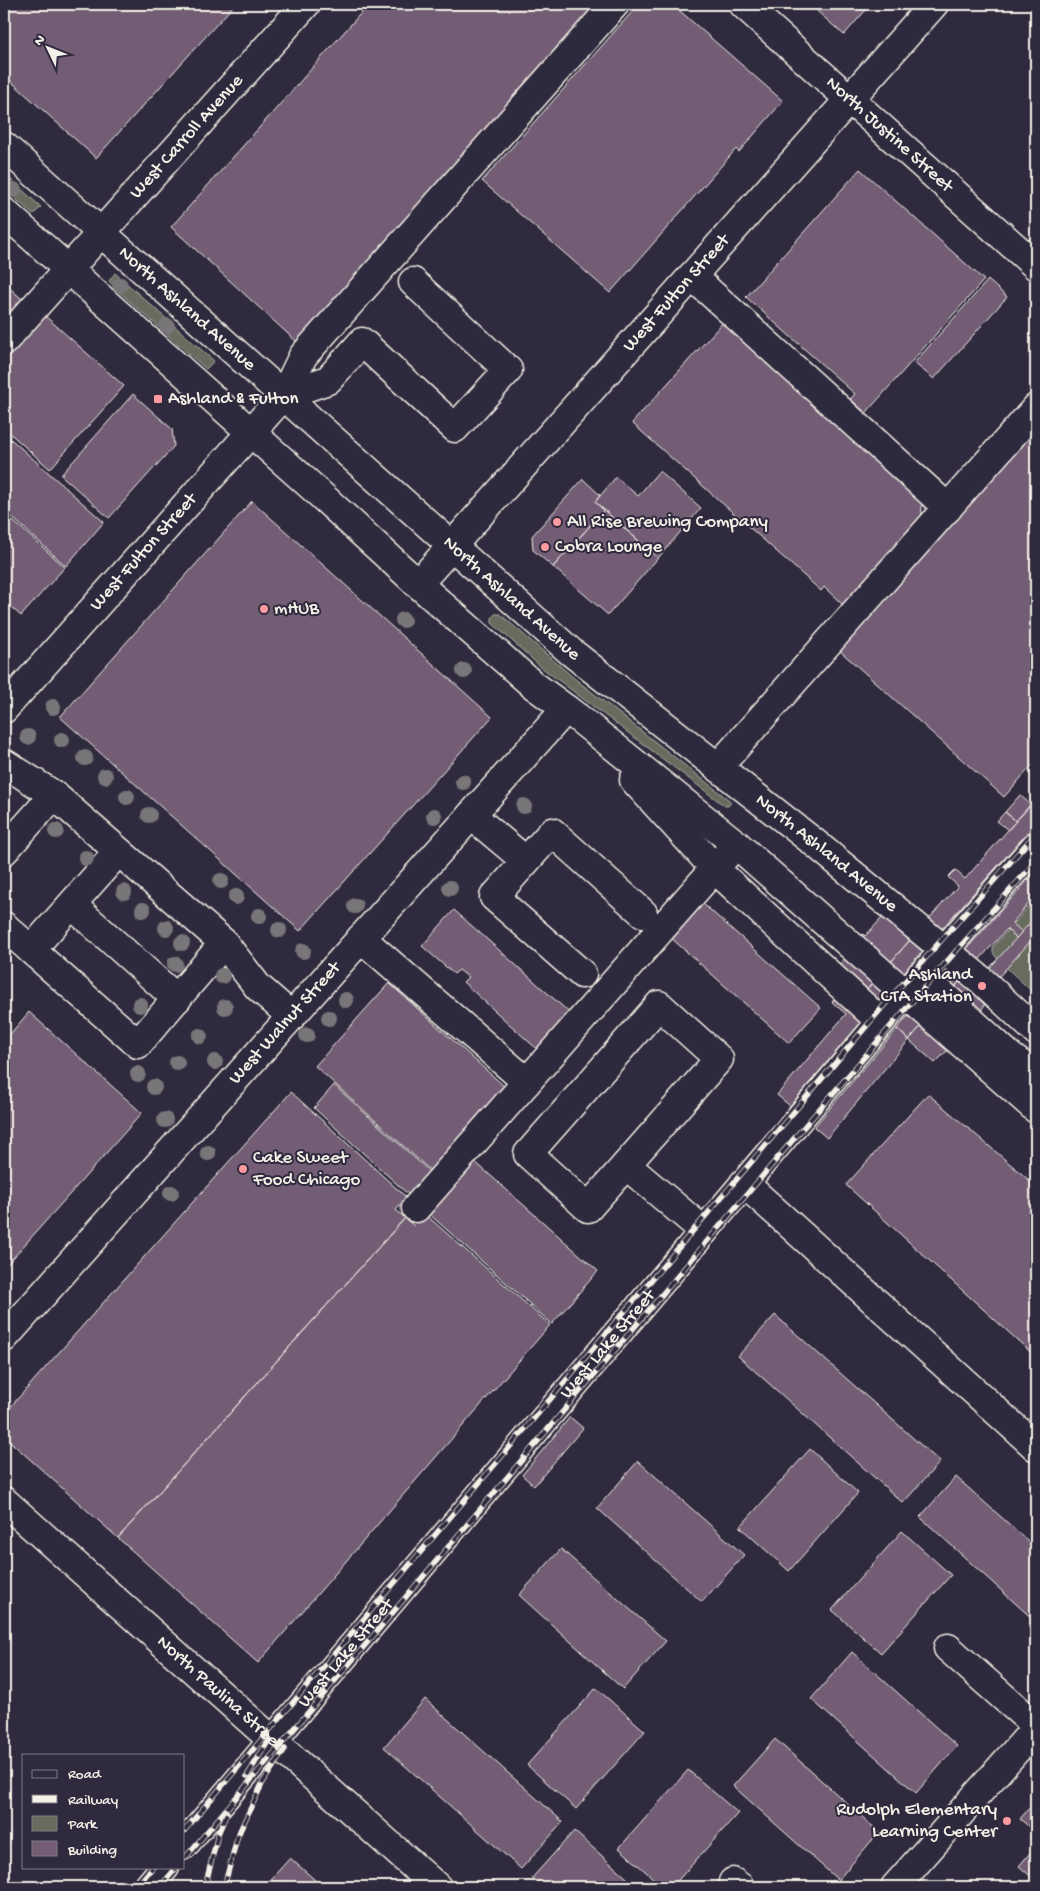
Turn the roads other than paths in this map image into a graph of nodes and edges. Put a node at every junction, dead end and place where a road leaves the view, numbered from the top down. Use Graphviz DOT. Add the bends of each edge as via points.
graph roads {
  1 [pos="306,4"];
  2 [pos="615,4"];
  3 [pos="743,4"];
  4 [pos="934,4"];
  5 [pos="850,99"];
  6 [pos="4,146"];
  7 [pos="4,212"];
  8 [pos="101,233"];
  9 [pos="1036,266"];
  10 [pos="68,269"];
  11 [pos="692,276"];
  12 [pos="413,282"];
  13 [pos="4,341"];
  14 [pos="284,396"];
  15 [pos="1036,408"];
  16 [pos="251,432"];
  17 [pos="948,508"];
  18 [pos="452,545"];
  19 [pos="418,584"];
  20 [pos="4,709"];
  21 [pos="571,713"];
  22 [pos="4,763"];
  23 [pos="718,767"];
  24 [pos="54,795"];
  25 [pos="471,815"];
  26 [pos="736,844"];
  27 [pos="1036,846"];
  28 [pos="4,851"];
  29 [pos="118,852"];
  30 [pos="526,861"];
  31 [pos="716,870"];
  32 [pos="72,905"];
  33 [pos="643,912"];
  34 [pos="4,926"];
  35 [pos="361,938"];
  36 [pos="224,943"];
  37 [pos="31,950"];
  38 [pos="943,950"];
  39 [pos="582,974"];
  40 [pos="914,984"];
  41 [pos="177,999"];
  42 [pos="291,1016"];
  43 [pos="880,1022"];
  44 [pos="1036,1031"];
  45 [pos="1036,1075"];
  46 [pos="527,1082"];
  47 [pos="1036,1109"];
  48 [pos="626,1165"];
  49 [pos="744,1183"];
  50 [pos="416,1208"];
  51 [pos="704,1231"];
  52 [pos="4,1338"];
  53 [pos="1036,1447"];
  54 [pos="4,1501"];
  55 [pos="948,1648"];
  56 [pos="1036,1727"];
  57 [pos="273,1740"];
  58 [pos="185,1844"];
  59 [pos="164,1868"];
  60 [pos="148,1887"];
  61 [pos="437,1887"];
  62 [pos="895,1887"];
  1 -- 8 [label="main road, West Carroll Avenue"];
  2 -- 14 [label="main road" via="303,356"];
  3 -- 5 [label="main road, North Justine Street"];
  4 -- 5 [label="main road, West Fulton Street"];
  5 -- 9 [label="main road, North Justine Street"];
  5 -- 11 [label="main road, West Fulton Street"];
  6 -- 8 [label="main road, North Ashland Avenue"];
  7 -- 10 [label="main road"];
  8 -- 10 [label="main road, West Carroll Avenue"];
  8 -- 14 [label="main road, North Ashland Avenue"];
  10 -- 13 [label="main road, West Carroll Avenue"];
  10 -- 16 [label="main road"];
  11 -- 17 [label="main road"];
  11 -- 18 [label="main road, West Fulton Street"];
  12 -- 14 [label="main road" via="508,370 455,428 362,342 328,380"];
  14 -- 16 [label="main road, West Fulton Street"];
  14 -- 18 [label="main road, North Ashland Avenue"];
  15 -- 17 [label="main road"];
  16 -- 19 [label="main road"];
  16 -- 20 [label="main road, West Fulton Street"];
  17 -- 23 [label="main road"];
  18 -- 19 [label="main road, West Fulton Street"];
  18 -- 23 [label="main road, North Ashland Avenue" via="571,652"];
  19 -- 21 [label="main road" via="532,684"];
  21 -- 25 [label="main road, West Walnut Street"];
  21 -- 26 [label="main road"];
  21 -- 31 [label="main road"];
  22 -- 24 [label="main road"];
  23 -- 38 [label="main road, North Ashland Avenue"];
  24 -- 28 [label="main road"];
  24 -- 29 [label="main road"];
  25 -- 30 [label="main road"];
  25 -- 35 [label="main road, West Walnut Street"];
  26 -- 31 [label="main road"];
  26 -- 40 [label="main road"];
  27 -- 38 [label="main road, West Lake Street"];
  29 -- 32 [label="main road"];
  29 -- 36 [label="main road"];
  30 -- 33 [label="main road" via="552,832"];
  30 -- 39 [label="main road" via="494,897"];
  31 -- 43 [label="main road"];
  31 -- 46 [label="main road"];
  32 -- 37 [label="main road"];
  32 -- 41 [label="main road"];
  34 -- 37 [label="main road"];
  35 -- 42 [label="main road, West Walnut Street"];
  35 -- 46 [label="main road"];
  36 -- 41 [label="main road"];
  36 -- 42 [label="main road" via="258,987"];
  37 -- 41 [label="main road" via="138,1044"];
  38 -- 40 [label="main road, West Lake Street"];
  38 -- 44 [label="main road, North Ashland Avenue"];
  40 -- 43 [label="main road, West Lake Street"];
  40 -- 45 [label="main road"];
  40 -- 47 [label="main road"];
  42 -- 52 [label="main road, West Walnut Street"];
  43 -- 49 [label="main road, West Lake Street"];
  46 -- 50 [label="main road"];
  48 -- 48 [label="main road" via="719,1059 659,1005 528,1154 588,1208"];
  48 -- 51 [label="main road"];
  49 -- 51 [label="main road, West Lake Street"];
  49 -- 53 [label="main road"];
  51 -- 57 [label="main road, West Lake Street"];
  54 -- 57 [label="main road, North Paulina Street"];
  55 -- 56 [label="main road"];
  56 -- 62 [label="main road"];
  57 -- 58 [label="main road, West Lake Street"];
  57 -- 61 [label="main road, North Paulina Street"];
  59 -- 60 [label="main road"];
}
